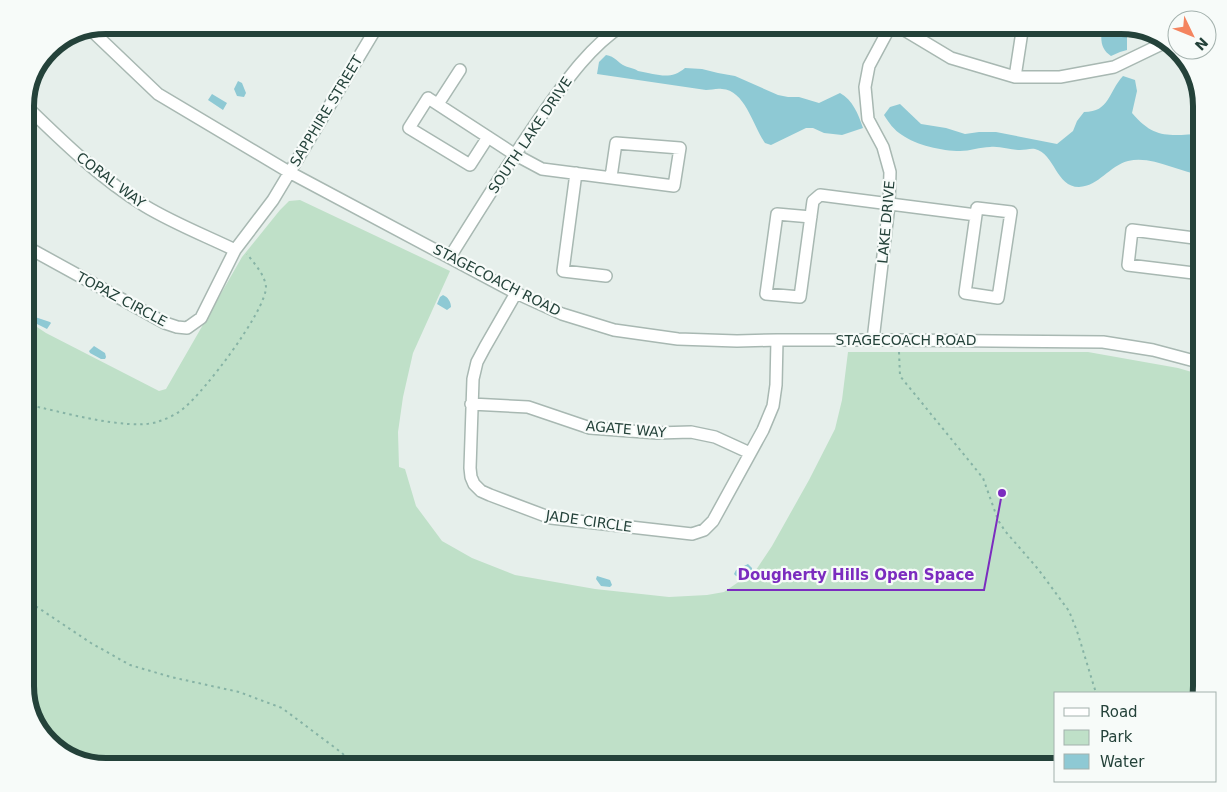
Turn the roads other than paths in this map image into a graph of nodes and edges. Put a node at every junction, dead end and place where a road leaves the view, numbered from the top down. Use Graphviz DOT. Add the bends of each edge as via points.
graph roads {
  1 [pos="373,34"];
  2 [pos="611,34"];
  3 [pos="886,34"];
  4 [pos="911,34"];
  5 [pos="1022,34"];
  6 [pos="96,35"];
  7 [pos="1160,45"];
  8 [pos="460,70"];
  9 [pos="1015,77"];
  10 [pos="438,104"];
  11 [pos="34,114"];
  12 [pos="488,137"];
  13 [pos="514,154"];
  14 [pos="289,172"];
  15 [pos="576,173"];
  16 [pos="611,178"];
  17 [pos="889,204"];
  18 [pos="976,215"];
  19 [pos="811,217"];
  20 [pos="1193,238"];
  21 [pos="235,250"];
  22 [pos="34,251"];
  23 [pos="450,257"];
  24 [pos="1193,273"];
  25 [pos="606,276"];
  26 [pos="516,293"];
  27 [pos="777,340"];
  28 [pos="873,340"];
  29 [pos="1193,361"];
  30 [pos="471,404"];
  31 [pos="750,453"];
  1 -- 14 [label="street, SAPPHIRE STREET"];
  2 -- 13 [label="street, SOUTH LAKE DRIVE" via="578,66"];
  3 -- 17 [label="street, LAKE DRIVE" via="869,66 865,87 868,119 883,147 890,172"];
  4 -- 9 [label="street" via="950,58"];
  5 -- 9 [label="street"];
  6 -- 14 [label="street, STAGECOACH ROAD" via="158,94"];
  7 -- 9 [label="street" via="1114,67 1060,77"];
  8 -- 10 [label="street"];
  10 -- 12 [label="street"];
  10 -- 12 [label="street" via="428,98 409,128 470,165"];
  11 -- 21 [label="street, CORAL WAY" via="79,158 114,186 147,207"];
  12 -- 13 [label="street"];
  13 -- 15 [label="street" via="542,169"];
  13 -- 23 [label="street, SOUTH LAKE DRIVE"];
  14 -- 21 [label="street, TOPAZ CIRCLE" via="273,200"];
  14 -- 23 [label="street, STAGECOACH ROAD"];
  15 -- 16 [label="street"];
  15 -- 25 [label="street" via="563,271"];
  16 -- 16 [label="street" via="674,186 680,148 616,143"];
  17 -- 18 [label="street"];
  17 -- 19 [label="street" via="820,195 813,201"];
  17 -- 28 [label="street, LAKE DRIVE"];
  18 -- 18 [label="street" via="965,294 998,298 1011,212 977,208"];
  19 -- 19 [label="street" via="800,297 766,294 777,214"];
  20 -- 24 [label="street" via="1132,230 1128,265"];
  21 -- 22 [label="street, TOPAZ CIRCLE" via="201,318 187,328 165,323"];
  23 -- 26 [label="street, STAGECOACH ROAD"];
  26 -- 27 [label="street, STAGECOACH ROAD" via="562,314 614,330 678,339"];
  26 -- 30 [label="street, JADE CIRCLE" via="478,362"];
  27 -- 28 [label="street, STAGECOACH ROAD"];
  27 -- 31 [label="street, JADE CIRCLE" via="773,406"];
  28 -- 29 [label="street, STAGECOACH ROAD" via="1103,342"];
  30 -- 31 [label="street, AGATE WAY" via="528,407 590,428 691,432 715,437"];
  30 -- 31 [label="street, JADE CIRCLE" via="470,468 474,484 490,495 551,518 692,534 704,530 713,521"];
}
